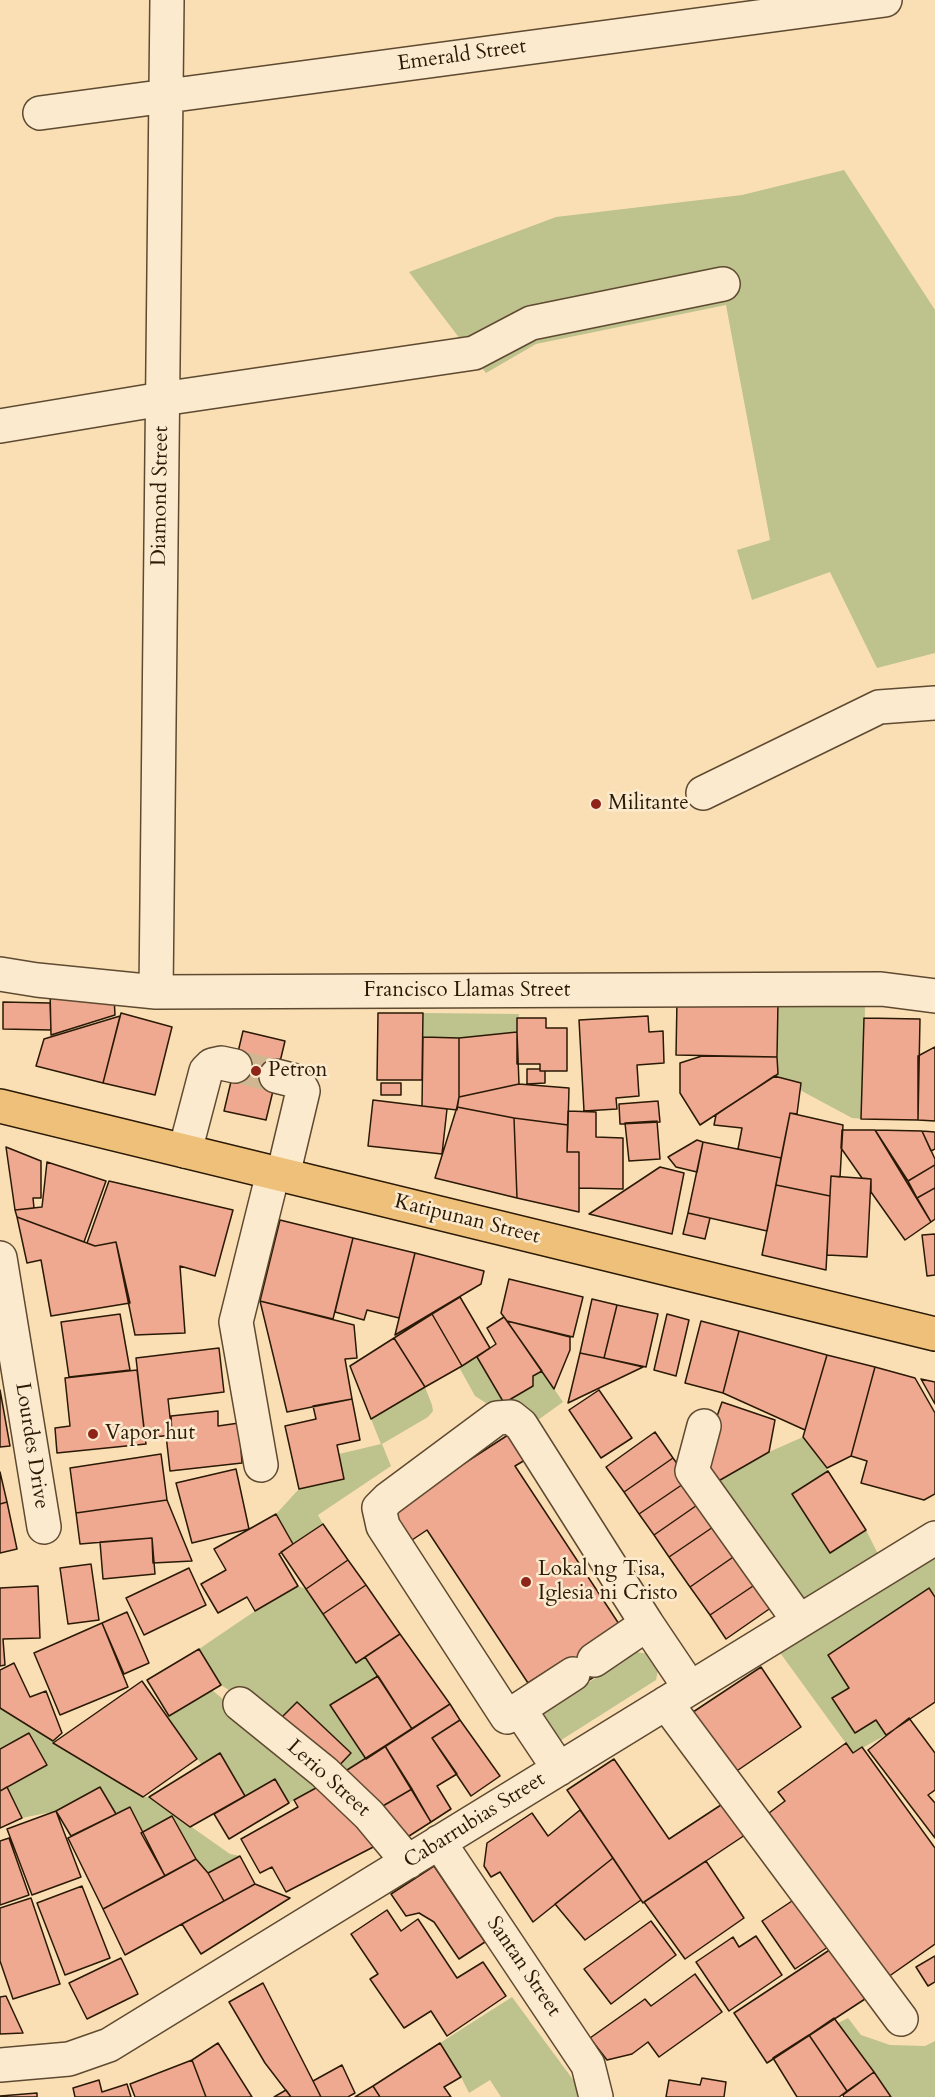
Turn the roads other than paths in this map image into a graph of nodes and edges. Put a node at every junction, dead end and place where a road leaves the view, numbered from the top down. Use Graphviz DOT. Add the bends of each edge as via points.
graph roads {
  1 [pos="167,0"];
  2 [pos="885,0"];
  3 [pos="754,9"];
  4 [pos="165,96"];
  5 [pos="40,113"];
  6 [pos="723,284"];
  7 [pos="162,399"];
  8 [pos="0,426"];
  9 [pos="935,703"];
  10 [pos="702,793"];
  11 [pos="0,974"];
  12 [pos="156,992"];
  13 [pos="935,996"];
  14 [pos="235,1066"];
  15 [pos="276,1076"];
  16 [pos="0,1106"];
  17 [pos="185,1151"];
  18 [pos="278,1174"];
  19 [pos="0,1258"];
  20 [pos="935,1334"];
  21 [pos="704,1426"];
  22 [pos="261,1466"];
  23 [pos="44,1527"];
  24 [pos="935,1538"];
  25 [pos="799,1621"];
  26 [pos="647,1624"];
  27 [pos="678,1696"];
  28 [pos="240,1704"];
  29 [pos="519,1709"];
  30 [pos="559,1769"];
  31 [pos="439,1842"];
  32 [pos="408,1862"];
  33 [pos="901,2019"];
  34 [pos="0,2065"];
  35 [pos="596,2097"];
  1 -- 4 [label="street, Diamond Street"];
  2 -- 3 [label="street, Emerald Street"];
  3 -- 4 [label="street, Emerald Street"];
  4 -- 5 [label="street, Emerald Street"];
  4 -- 7 [label="street, Diamond Street"];
  6 -- 7 [label="street" via="531,323 474,353"];
  7 -- 8 [label="street"];
  7 -- 12 [label="street, Diamond Street"];
  9 -- 10 [label="street" via="879,708"];
  11 -- 12 [label="street, Francisco Llamas Street"];
  12 -- 13 [label="street, Francisco Llamas Street" via="881,989"];
  14 -- 17 [label="street" via="221,1063 207,1071"];
  15 -- 18 [label="street" via="300,1084 303,1091"];
  16 -- 17 [label="main road, Katipunan Street"];
  17 -- 18 [label="main road, Katipunan Street"];
  18 -- 20 [label="main road, Katipunan Street"];
  18 -- 22 [label="street" via="236,1322"];
  19 -- 23 [label="street, Lourdes Drive"];
  21 -- 25 [label="street" via="692,1472"];
  24 -- 25 [label="street, Cabarrubias Street"];
  25 -- 27 [label="street, Cabarrubias Street"];
  26 -- 27 [label="street"];
  26 -- 29 [label="street"];
  26 -- 29 [label="street" via="521,1425 511,1417 497,1418 379,1508 383,1526 507,1716"];
  27 -- 30 [label="street, Cabarrubias Street"];
  27 -- 33 [label="street"];
  28 -- 32 [label="street, Lerio Street" via="324,1772 369,1815"];
  29 -- 30 [label="street"];
  30 -- 31 [label="street, Cabarrubias Street"];
  31 -- 32 [label="street, Cabarrubias Street"];
  31 -- 35 [label="street, Santan Street" via="588,2065"];
  32 -- 34 [label="street, Cabarrubias Street" via="109,2045 69,2059"];
}
